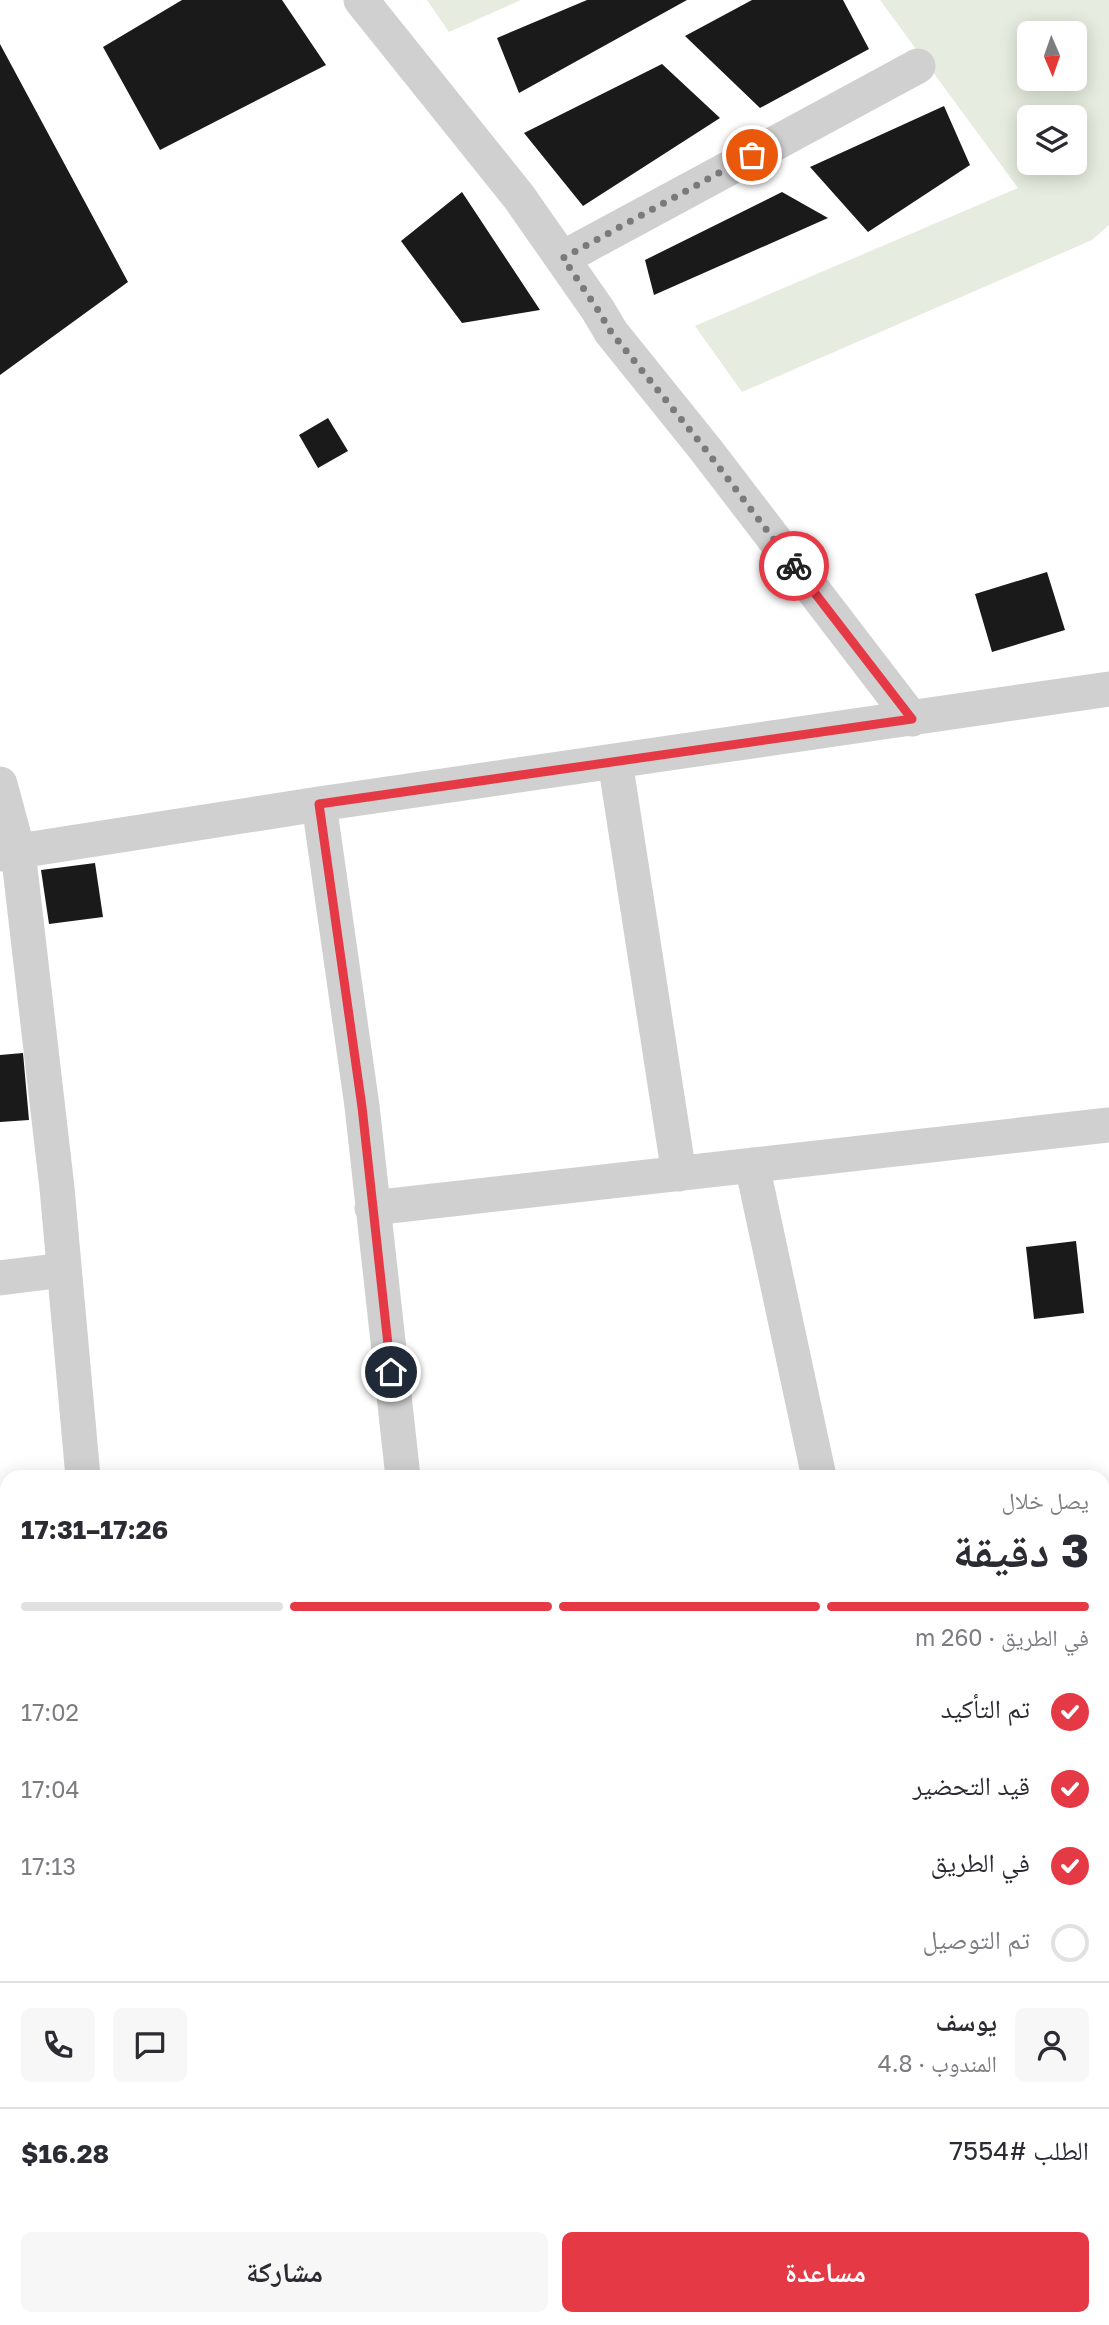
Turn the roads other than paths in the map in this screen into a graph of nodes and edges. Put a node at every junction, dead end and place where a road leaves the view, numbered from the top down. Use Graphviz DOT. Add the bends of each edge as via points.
graph roads {
  1 [pos="361,0"];
  2 [pos="918,66"];
  3 [pos="563,258"];
  4 [pos="1109,689"];
  5 [pos="912,719"];
  6 [pos="615,761"];
  7 [pos="0,784"];
  8 [pos="319,804"];
  9 [pos="9,853"];
  10 [pos="1109,1125"];
  11 [pos="752,1165"];
  12 [pos="679,1174"];
  13 [pos="372,1208"];
  14 [pos="64,1270"];
  15 [pos="0,1278"];
  16 [pos="82,1470"];
  17 [pos="402,1470"];
  18 [pos="817,1470"];
  1 -- 3 [label="street"];
  2 -- 3 [label="street"];
  3 -- 5 [label="street" via="617,341"];
  4 -- 5 [label="street"];
  5 -- 6 [label="street"];
  6 -- 8 [label="street"];
  6 -- 12 [label="street"];
  7 -- 9 [label="street"];
  8 -- 9 [label="street"];
  8 -- 13 [label="street"];
  9 -- 14 [label="street" via="58,1188"];
  10 -- 11 [label="street"];
  11 -- 12 [label="street"];
  11 -- 18 [label="street"];
  12 -- 13 [label="street"];
  13 -- 17 [label="street"];
  14 -- 15 [label="street"];
  14 -- 16 [label="street"];
}
